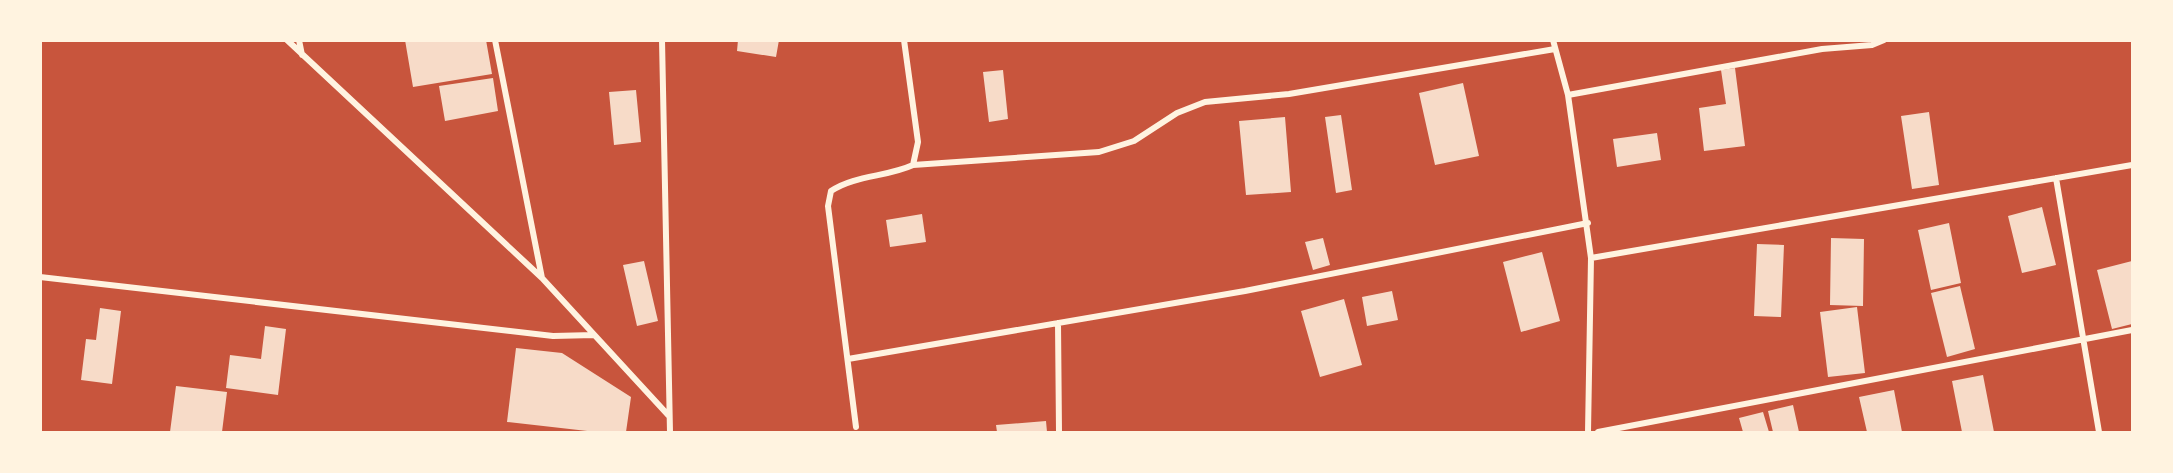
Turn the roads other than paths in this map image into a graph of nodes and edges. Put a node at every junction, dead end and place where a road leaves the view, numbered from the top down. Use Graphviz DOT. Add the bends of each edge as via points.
graph roads {
  1 [pos="287,40"];
  2 [pos="299,40"];
  3 [pos="495,40"];
  4 [pos="662,40"];
  5 [pos="904,40"];
  6 [pos="1553,40"];
  7 [pos="1884,40"];
  8 [pos="1555,49"];
  9 [pos="302,55"];
  10 [pos="1568,95"];
  11 [pos="913,165"];
  12 [pos="2133,165"];
  13 [pos="2056,178"];
  14 [pos="1588,223"];
  15 [pos="1591,258"];
  16 [pos="40,277"];
  17 [pos="542,278"];
  18 [pos="1058,323"];
  19 [pos="2133,330"];
  20 [pos="594,335"];
  21 [pos="2084,340"];
  22 [pos="848,359"];
  23 [pos="669,416"];
  24 [pos="856,427"];
  25 [pos="670,432"];
  26 [pos="1059,432"];
  27 [pos="1588,432"];
  28 [pos="1598,432"];
  29 [pos="2100,432"];
  1 -- 9 [label="street"];
  2 -- 9 [label="street"];
  3 -- 17 [label="street"];
  4 -- 23 [label="street"];
  5 -- 11 [label="street" via="918,142"];
  6 -- 8 [label="street"];
  7 -- 10 [label="street"];
  8 -- 10 [label="street"];
  8 -- 11 [label="street" via="1289,94 1205,102 1177,113 1134,141 1099,152"];
  9 -- 17 [label="street"];
  10 -- 14 [label="street"];
  11 -- 22 [label="street" via="841,184 831,191 828,206"];
  12 -- 13 [label="street"];
  13 -- 15 [label="street"];
  13 -- 21 [label="street"];
  14 -- 15 [label="street"];
  14 -- 18 [label="street" via="1245,291"];
  15 -- 27 [label="street"];
  16 -- 20 [label="street" via="553,336"];
  17 -- 20 [label="street"];
  18 -- 22 [label="street"];
  18 -- 26 [label="street"];
  19 -- 21 [label="street"];
  20 -- 23 [label="street"];
  21 -- 28 [label="street"];
  21 -- 29 [label="street"];
  22 -- 24 [label="street"];
  23 -- 25 [label="street"];
}
